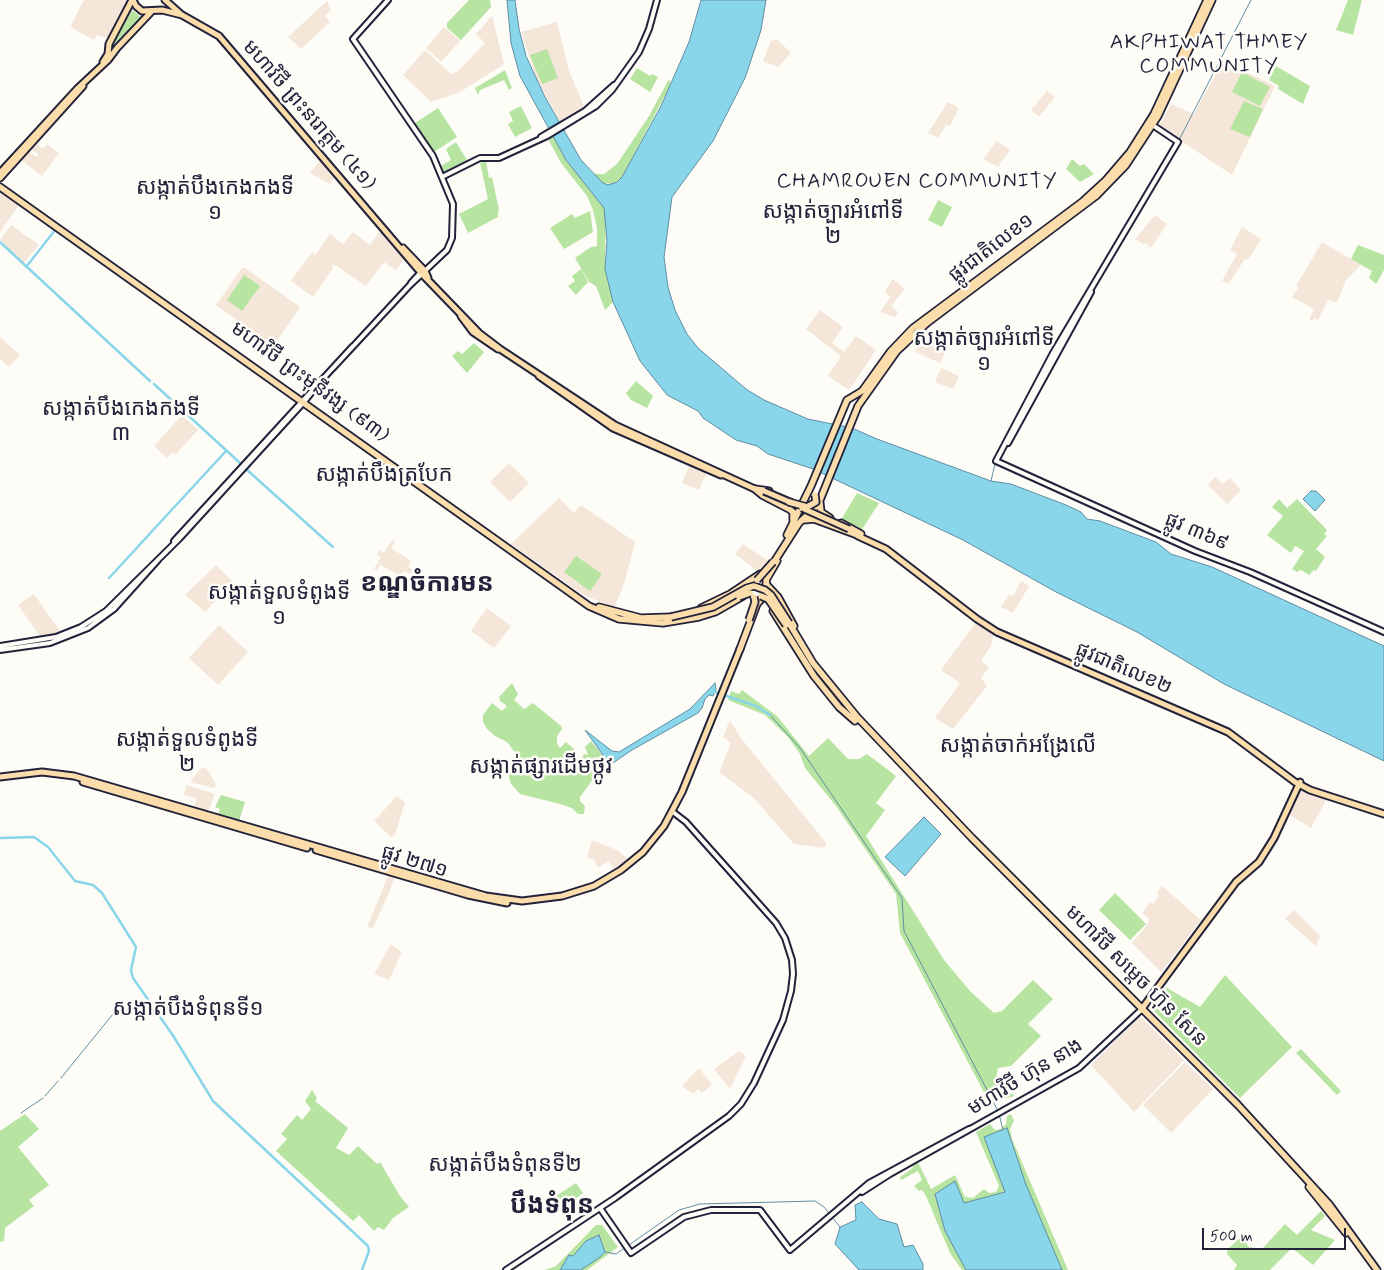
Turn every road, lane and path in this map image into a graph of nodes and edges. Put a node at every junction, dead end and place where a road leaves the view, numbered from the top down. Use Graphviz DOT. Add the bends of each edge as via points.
graph roads {
  1 [pos="133,0"];
  2 [pos="164,0"];
  3 [pos="388,0"];
  4 [pos="658,0"];
  5 [pos="1207,0"];
  6 [pos="1212,0"];
  7 [pos="152,12"];
  8 [pos="182,15"];
  9 [pos="103,64"];
  10 [pos="83,85"];
  11 [pos="1151,124"];
  12 [pos="1132,153"];
  13 [pos="0,173"];
  14 [pos="442,177"];
  15 [pos="0,178"];
  16 [pos="0,183"];
  17 [pos="0,187"];
  18 [pos="424,271"];
  19 [pos="140,285"];
  20 [pos="303,401"];
  21 [pos="858,406"];
  22 [pos="843,407"];
  23 [pos="755,489"];
  24 [pos="763,492"];
  25 [pos="808,492"];
  26 [pos="818,497"];
  27 [pos="789,503"];
  28 [pos="794,525"];
  29 [pos="849,530"];
  30 [pos="860,535"];
  31 [pos="789,536"];
  32 [pos="759,583"];
  33 [pos="751,596"];
  34 [pos="762,597"];
  35 [pos="708,605"];
  36 [pos="600,609"];
  37 [pos="107,613"];
  38 [pos="698,613"];
  39 [pos="710,613"];
  40 [pos="786,624"];
  41 [pos="1384,632"];
  42 [pos="740,645"];
  43 [pos="0,646"];
  44 [pos="0,650"];
  45 [pos="837,697"];
  46 [pos="0,778"];
  47 [pos="1300,783"];
  48 [pos="1384,812"];
  49 [pos="674,813"];
  50 [pos="1142,1009"];
  51 [pos="600,1208"];
  52 [pos="506,1270"];
  53 [pos="1373,1270"];
  54 [pos="1377,1270"];
  1 -- 7 [label="main road" via="139,9"];
  1 -- 9 [label="main road" via="109,44"];
  2 -- 7 [label="main road"];
  2 -- 8 [label="main road, មហាវិថី ព្រះនរោត្តម (៤១)"];
  3 -- 14 [label="main road" via="353,39 433,156"];
  4 -- 14 [label="main road" via="634,60 615,85 588,108 541,137 498,158 480,158"];
  5 -- 11 [label="highway, ផ្លូវជាតិលេខ១"];
  6 -- 11 [label="highway, ផ្លូវជាតិលេខ១"];
  7 -- 8 [label="main road, មហាវិថី ព្រះនរោត្តម (៤១)" via="162,10"];
  7 -- 9 [label="main road"];
  8 -- 18 [label="main road, មហាវិថី ព្រះនរោត្តម (៤១)" via="219,36"];
  9 -- 10 [label="main road"];
  10 -- 13 [label="main road"];
  10 -- 15 [label="main road"];
  11 -- 12 [label="highway, ផ្លូវជាតិលេខ១"];
  11 -- 41 [label="main road, ផ្លូវ ៣៦៩" via="1178,142 997,461"];
  12 -- 21 [label="highway, ផ្លូវជាតិលេខ១" via="1110,183 1088,202 914,333 891,358"];
  12 -- 22 [label="highway, ផ្លូវជាតិលេខ១" via="1093,193 914,328 890,352 862,391 848,399"];
  14 -- 18 [label="main road" via="454,207 452,238 447,250"];
  16 -- 19 [label="highway, មហាវិថី ព្រះមុនីវង្ស (៩៣)"];
  17 -- 19 [label="highway, មហាវិថី ព្រះមុនីវង្ស (៩៣)"];
  18 -- 20 [label="main road"];
  18 -- 23 [label="main road, មហាវិថី ព្រះនរោត្តម (៤១)" via="473,332 613,428"];
  19 -- 20 [label="highway, មហាវិថី ព្រះមុនីវង្ស (៩៣)"];
  20 -- 36 [label="highway, មហាវិថី ព្រះមុនីវង្ស (៩៣)"];
  20 -- 37 [label="main road"];
  21 -- 22 [label="highway" via="854,399"];
  21 -- 26 [label="highway, ផ្លូវជាតិលេខ១" via="825,488"];
  22 -- 25 [label="highway"];
  23 -- 24 [label="main road, មហាវិថី ព្រះនរោត្តម (៤១)"];
  23 -- 27 [label="highway" via="764,489"];
  24 -- 27 [label="main road, bridge"];
  24 -- 29 [label="main road, bridge"];
  25 -- 27 [label="highway" via="801,500"];
  25 -- 28 [label="highway"];
  26 -- 27 [label="highway, bridge" via="808,507"];
  26 -- 28 [label="highway" via="816,507"];
  26 -- 30 [label="highway" via="823,514"];
  26 -- 31 [label="highway" via="808,496"];
  27 -- 28 [label="highway"];
  27 -- 29 [label="main road, bridge"];
  28 -- 30 [label="highway" via="814,519"];
  28 -- 31 [label="highway"];
  29 -- 30 [label="main road, ផ្លូវជាតិលេខ២"];
  30 -- 47 [label="main road, ផ្លូវជាតិលេខ២" via="888,546 1001,634 1216,725"];
  31 -- 32 [label="highway"];
  31 -- 32 [label="highway, bridge"];
  31 -- 32 [label="highway"];
  32 -- 33 [label="highway, bridge"];
  32 -- 34 [label="highway, bridge" via="765,592"];
  32 -- 35 [label="highway"];
  32 -- 38 [label="highway, bridge"];
  32 -- 40 [label="highway, bridge" via="776,598"];
  33 -- 34 [label="highway, bridge"];
  33 -- 38 [label="highway, bridge" via="744,594 714,610"];
  33 -- 39 [label="highway" via="745,595"];
  33 -- 42 [label="highway" via="754,602"];
  33 -- 42 [label="highway, bridge" via="755,602"];
  34 -- 40 [label="highway, bridge" via="768,599"];
  34 -- 42 [label="highway"];
  35 -- 38 [label="highway"];
  35 -- 39 [label="highway"];
  36 -- 38 [label="highway" via="651,616"];
  36 -- 38 [label="highway, bridge" via="641,618 671,619"];
  37 -- 43 [label="main road" via="56,637"];
  37 -- 44 [label="main road" via="88,628 66,638"];
  38 -- 39 [label="highway"];
  38 -- 40 [label="highway, bridge" via="757,586 772,595"];
  40 -- 45 [label="highway" via="815,661"];
  40 -- 45 [label="highway" via="803,655"];
  42 -- 49 [label="main road, ផ្លូវ ២៧១"];
  45 -- 50 [label="highway, មហាវិថី សម្តេច ហ៊ុន សែន" via="969,840"];
  46 -- 49 [label="main road, ផ្លូវ ២៧១" via="42,776 73,779 468,895 521,904 562,899 600,886 639,859"];
  47 -- 48 [label="main road, ផ្លូវជាតិលេខ២"];
  47 -- 50 [label="main road, មហាវិថី ហ៊ុន នាង" via="1259,862 1236,882"];
  49 -- 51 [label="main road" via="780,929 792,960 791,991 783,1020 758,1076 735,1110 706,1135"];
  50 -- 51 [label="main road, មហាវិថី ហ៊ុន នាង" via="1079,1068 911,1160 857,1195 790,1250 760,1210 711,1210 684,1216 631,1254"];
  50 -- 53 [label="highway, មហាវិថី សម្តេច ហ៊ុន សែន" via="1300,1177"];
  50 -- 54 [label="highway, មហាវិថី សម្តេច ហ៊ុន សែន" via="1220,1085 1306,1178"];
  51 -- 52 [label="main road"];
}
